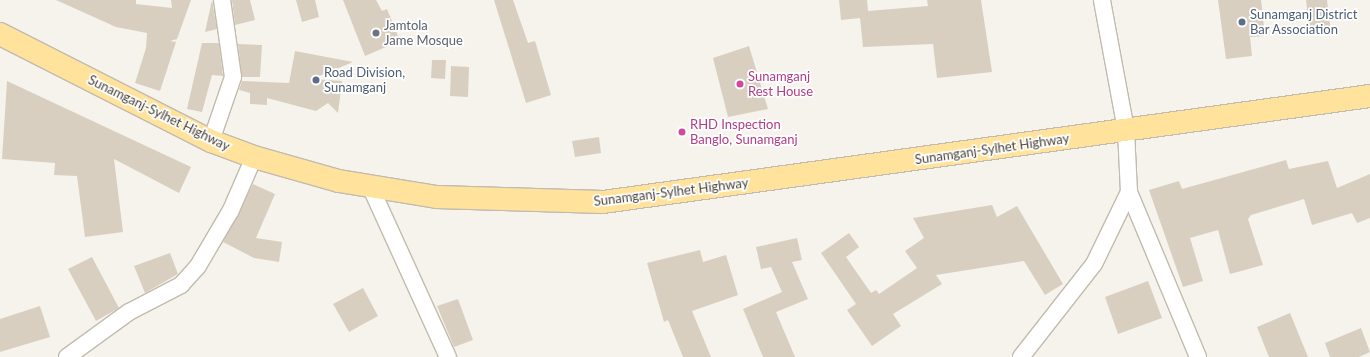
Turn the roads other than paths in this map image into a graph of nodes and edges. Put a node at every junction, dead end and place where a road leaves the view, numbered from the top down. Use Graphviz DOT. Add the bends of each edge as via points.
graph roads {
  1 [pos="222,0"];
  2 [pos="1102,0"];
  3 [pos="0,34"];
  4 [pos="1370,96"];
  5 [pos="1126,130"];
  6 [pos="211,141"];
  7 [pos="254,157"];
  8 [pos="370,186"];
  9 [pos="1129,192"];
  10 [pos="67,357"];
  11 [pos="448,357"];
  12 [pos="1021,357"];
  13 [pos="1198,357"];
  1 -- 6 [label="street" via="233,77"];
  2 -- 5 [label="street"];
  3 -- 6 [label="main road, Sunamganj-Sylhet Highway"];
  4 -- 5 [label="main road, Sunamganj-Sylhet Highway"];
  5 -- 8 [label="main road, Sunamganj-Sylhet Highway" via="603,202 437,197"];
  5 -- 9 [label="street"];
  6 -- 7 [label="main road, Sunamganj-Sylhet Highway"];
  7 -- 8 [label="main road, Sunamganj-Sylhet Highway"];
  7 -- 10 [label="street" via="231,210 198,266 181,285 129,312"];
  8 -- 11 [label="street"];
  9 -- 12 [label="street" via="1094,264"];
  9 -- 13 [label="street"];
}
